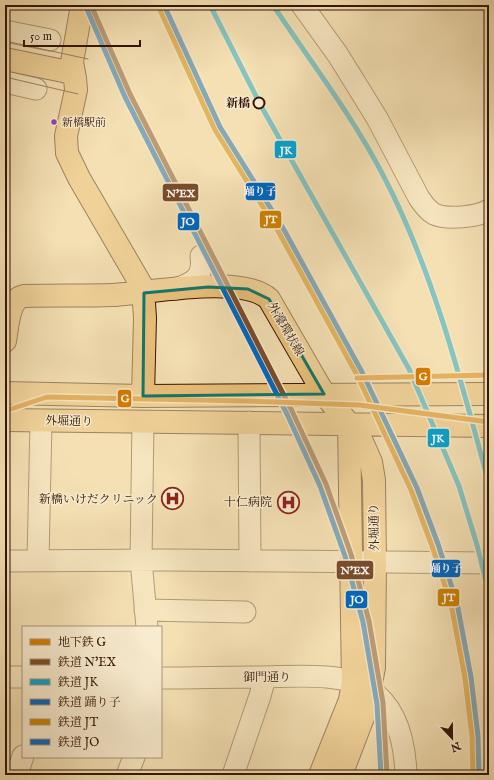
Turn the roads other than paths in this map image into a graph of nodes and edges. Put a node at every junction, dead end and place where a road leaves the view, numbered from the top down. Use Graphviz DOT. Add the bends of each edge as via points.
graph roads {
  1 [pos="82,5"];
  2 [pos="302,5"];
  3 [pos="5,31"];
  4 [pos="50,40"];
  5 [pos="5,59"];
  6 [pos="75,78"];
  7 [pos="5,82"];
  8 [pos="36,89"];
  9 [pos="489,210"];
  10 [pos="201,256"];
  11 [pos="175,289"];
  12 [pos="144,293"];
  13 [pos="5,341"];
  14 [pos="5,393"];
  15 [pos="324,394"];
  16 [pos="489,394"];
  17 [pos="143,396"];
  18 [pos="5,420"];
  19 [pos="42,421"];
  20 [pos="143,422"];
  21 [pos="249,422"];
  22 [pos="349,425"];
  23 [pos="489,426"];
  24 [pos="38,560"];
  25 [pos="141,560"];
  26 [pos="5,561"];
  27 [pos="250,561"];
  28 [pos="351,562"];
  29 [pos="375,562"];
  30 [pos="489,563"];
  31 [pos="245,612"];
  32 [pos="146,619"];
  33 [pos="5,677"];
  34 [pos="22,677"];
  35 [pos="265,677"];
  36 [pos="162,678"];
  37 [pos="362,686"];
  38 [pos="22,758"];
  39 [pos="134,758"];
  40 [pos="17,775"];
  41 [pos="128,775"];
  42 [pos="233,775"];
  43 [pos="320,775"];
  44 [pos="341,775"];
  45 [pos="406,775"];
  1 -- 6 [label="main road" via="72,62"];
  2 -- 9 [label="street" via="338,55 426,208 440,216 475,216"];
  3 -- 4 [label="street"];
  5 -- 6 [label="main road" via="68,72"];
  6 -- 12 [label="main road" via="76,90 66,145 69,159"];
  7 -- 8 [label="street"];
  10 -- 11 [label="street" via="201,272 196,279"];
  11 -- 12 [label="main road, 外濠環状線"];
  11 -- 15 [label="main road, 外濠環状線" via="230,286 265,295 274,305"];
  12 -- 13 [label="main road, 外濠環状線" via="19,297 14,302"];
  12 -- 17 [label="main road"];
  14 -- 17 [label="main road"];
  15 -- 16 [label="main road"];
  15 -- 17 [label="main road"];
  15 -- 22 [label="main road, 外濠環状線"];
  18 -- 19 [label="main road, 外堀通り"];
  19 -- 20 [label="main road, 外堀通り"];
  19 -- 24 [label="street"];
  20 -- 21 [label="main road, 外堀通り"];
  20 -- 25 [label="street"];
  21 -- 22 [label="main road, 外堀通り"];
  21 -- 27 [label="street"];
  22 -- 23 [label="main road, 外堀通り"];
  22 -- 28 [label="main road, 外堀通り"];
  22 -- 29 [label="main road, 外堀通り" via="360,437 371,462 374,480"];
  24 -- 25 [label="street"];
  24 -- 26 [label="street"];
  25 -- 27 [label="street"];
  25 -- 32 [label="street"];
  27 -- 28 [label="street"];
  28 -- 29 [label="street"];
  28 -- 37 [label="main road, 外堀通り"];
  29 -- 30 [label="street"];
  29 -- 37 [label="main road, 外堀通り" via="374,666"];
  31 -- 32 [label="street"];
  33 -- 34 [label="street"];
  35 -- 36 [label="street, 御門通り"];
  35 -- 37 [label="street, 御門通り" via="317,677"];
  35 -- 42 [label="street"];
  37 -- 43 [label="main road, 外堀通り" via="350,700"];
  37 -- 44 [label="main road, 外堀通り" via="367,707"];
  37 -- 45 [label="street" via="388,708 400,731"];
  38 -- 40 [label="street"];
  39 -- 41 [label="street"];
}
